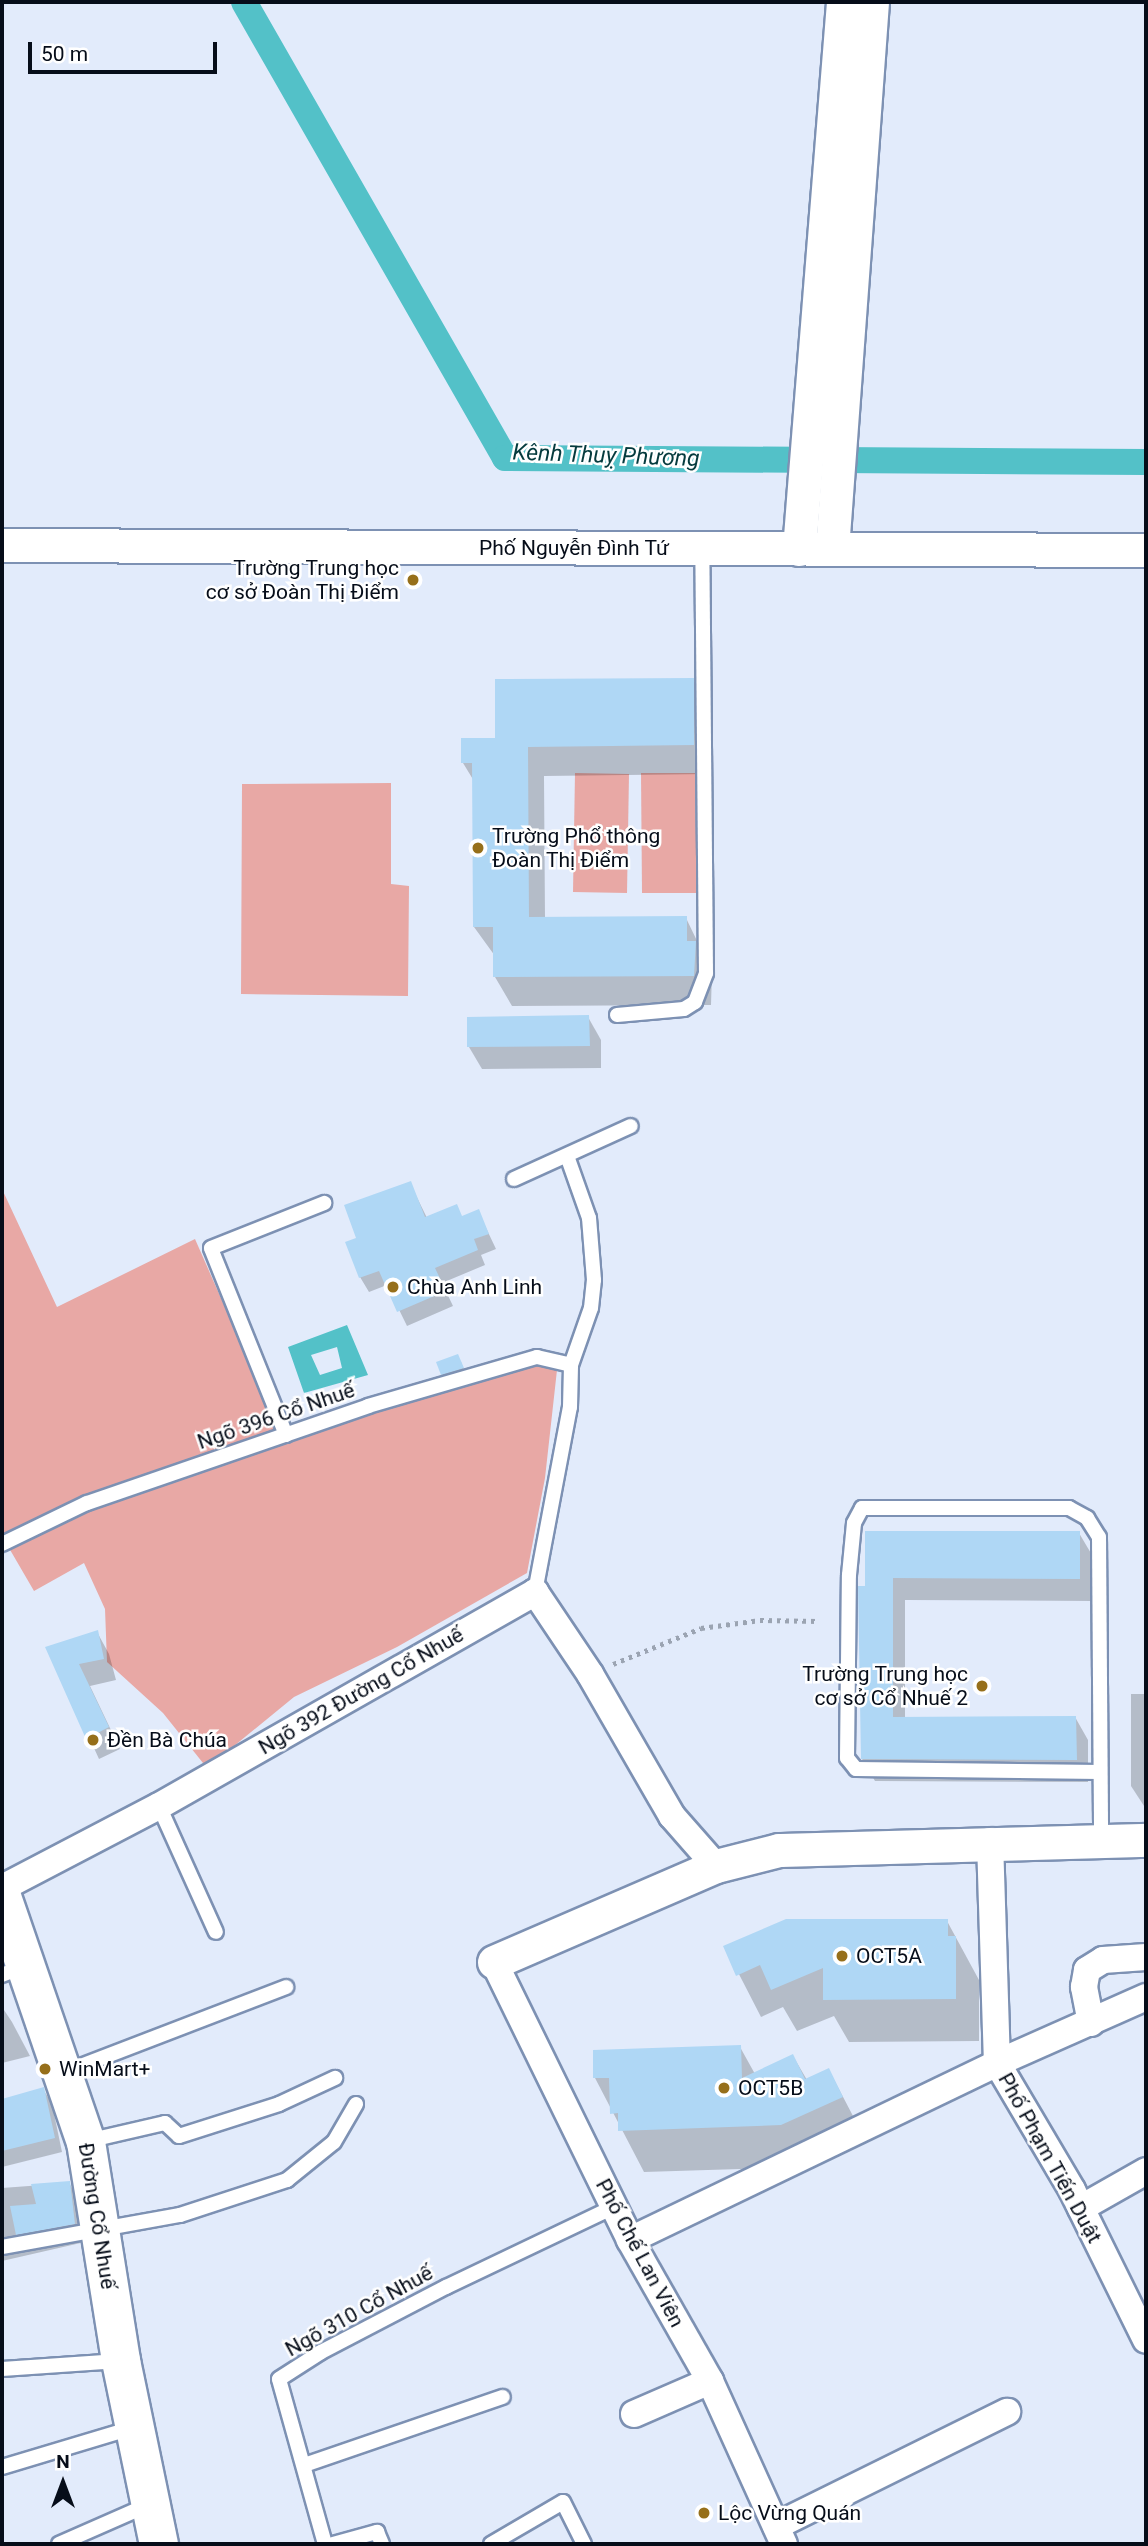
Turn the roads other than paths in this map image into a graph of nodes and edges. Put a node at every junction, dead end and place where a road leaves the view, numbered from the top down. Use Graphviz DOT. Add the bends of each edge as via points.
graph roads {
  1 [pos="842,2"];
  2 [pos="872,2"];
  3 [pos="2,545"];
  4 [pos="702,549"];
  5 [pos="799,549"];
  6 [pos="832,549"];
  7 [pos="1146,550"];
  8 [pos="617,1015"];
  9 [pos="631,1126"];
  10 [pos="567,1156"];
  11 [pos="514,1179"];
  12 [pos="324,1203"];
  13 [pos="571,1365"];
  14 [pos="286,1435"];
  15 [pos="2,1544"];
  16 [pos="535,1592"];
  17 [pos="1100,1772"];
  18 [pos="159,1806"];
  19 [pos="1101,1839"];
  20 [pos="1146,1840"];
  21 [pos="990,1841"];
  22 [pos="716,1866"];
  23 [pos="2,1888"];
  24 [pos="2,1897"];
  25 [pos="216,1932"];
  26 [pos="1146,1958"];
  27 [pos="494,1962"];
  28 [pos="13,1971"];
  29 [pos="286,1987"];
  30 [pos="1146,1997"];
  31 [pos="1091,2023"];
  32 [pos="997,2063"];
  33 [pos="65,2072"];
  34 [pos="335,2078"];
  35 [pos="356,2104"];
  36 [pos="86,2142"];
  37 [pos="1146,2171"];
  38 [pos="614,2207"];
  39 [pos="1080,2208"];
  40 [pos="99,2230"];
  41 [pos="630,2240"];
  42 [pos="2,2247"];
  43 [pos="1146,2340"];
  44 [pos="121,2361"];
  45 [pos="2,2369"];
  46 [pos="710,2381"];
  47 [pos="503,2397"];
  48 [pos="1006,2412"];
  49 [pos="634,2414"];
  50 [pos="134,2428"];
  51 [pos="304,2465"];
  52 [pos="2,2467"];
  53 [pos="148,2505"];
  54 [pos="780,2535"];
  55 [pos="59,2544"];
  56 [pos="159,2544"];
  57 [pos="325,2544"];
  58 [pos="333,2544"];
  59 [pos="382,2544"];
  60 [pos="491,2544"];
  61 [pos="584,2544"];
  1 -- 5 [label="street"];
  2 -- 6 [label="street"];
  3 -- 4 [label="street, Phố Nguyễn Đình Tứ"];
  4 -- 5 [label="street, Phố Nguyễn Đình Tứ"];
  4 -- 8 [label="lane" via="706,973 695,1002 684,1009"];
  5 -- 6 [label="street, Phố Nguyễn Đình Tứ"];
  6 -- 7 [label="street, Phố Nguyễn Đình Tứ"];
  9 -- 10 [label="lane"];
  10 -- 11 [label="lane"];
  10 -- 13 [label="lane" via="589,1218 594,1280 591,1308"];
  12 -- 14 [label="lane" via="211,1248"];
  13 -- 14 [label="lane, Ngõ 396 Cổ Nhuế" via="537,1357"];
  13 -- 16 [label="lane" via="570,1407"];
  14 -- 15 [label="lane, Ngõ 396 Cổ Nhuế" via="87,1503"];
  16 -- 18 [label="street, Ngõ 392 Đường Cổ Nhuế"];
  16 -- 22 [label="street" via="590,1674 672,1816"];
  17 -- 17 [label="lane" via="856,1769 847,1758 849,1576 854,1523 862,1507 1069,1507 1087,1518 1099,1537"];
  17 -- 19 [label="lane"];
  18 -- 23 [label="street, Ngõ 392 Đường Cổ Nhuế"];
  18 -- 25 [label="lane"];
  19 -- 20 [label="street"];
  19 -- 21 [label="street"];
  21 -- 22 [label="street" via="779,1850"];
  21 -- 32 [label="street, Phố Phạm Tiến Duật"];
  22 -- 27 [label="street"];
  24 -- 28 [label="main road, Đường Cổ Nhuế"];
  26 -- 31 [label="street" via="1103,1960 1087,1970 1084,1987"];
  27 -- 38 [label="street, Phố Chế Lan Viên"];
  28 -- 33 [label="main road, Đường Cổ Nhuế"];
  29 -- 33 [label="lane"];
  30 -- 31 [label="street"];
  31 -- 32 [label="street"];
  32 -- 39 [label="street, Phố Phạm Tiến Duật"];
  32 -- 41 [label="street"];
  33 -- 36 [label="main road, Đường Cổ Nhuế"];
  34 -- 36 [label="lane" via="279,2105 179,2136 165,2123"];
  35 -- 40 [label="lane" via="334,2142 287,2180 180,2215"];
  36 -- 40 [label="main road, Đường Cổ Nhuế"];
  37 -- 39 [label="street"];
  38 -- 41 [label="street, Phố Chế Lan Viên"];
  38 -- 51 [label="lane, Ngõ 310 Cổ Nhuế" via="446,2287 279,2379"];
  39 -- 43 [label="street, Phố Phạm Tiến Duật"];
  40 -- 42 [label="lane"];
  40 -- 44 [label="main road, Đường Cổ Nhuế"];
  41 -- 46 [label="street, Phố Chế Lan Viên"];
  44 -- 45 [label="lane"];
  44 -- 50 [label="main road, Đường Cổ Nhuế"];
  46 -- 49 [label="street"];
  46 -- 54 [label="street, Phố Chế Lan Viên"];
  47 -- 51 [label="lane"];
  48 -- 54 [label="street"];
  50 -- 52 [label="lane"];
  50 -- 53 [label="main road, Đường Cổ Nhuế"];
  51 -- 57 [label="lane, Ngõ 310 Cổ Nhuế"];
  53 -- 55 [label="lane"];
  53 -- 56 [label="main road, Đường Cổ Nhuế"];
  58 -- 59 [label="lane" via="377,2532"];
  60 -- 61 [label="lane" via="563,2502"];
}
